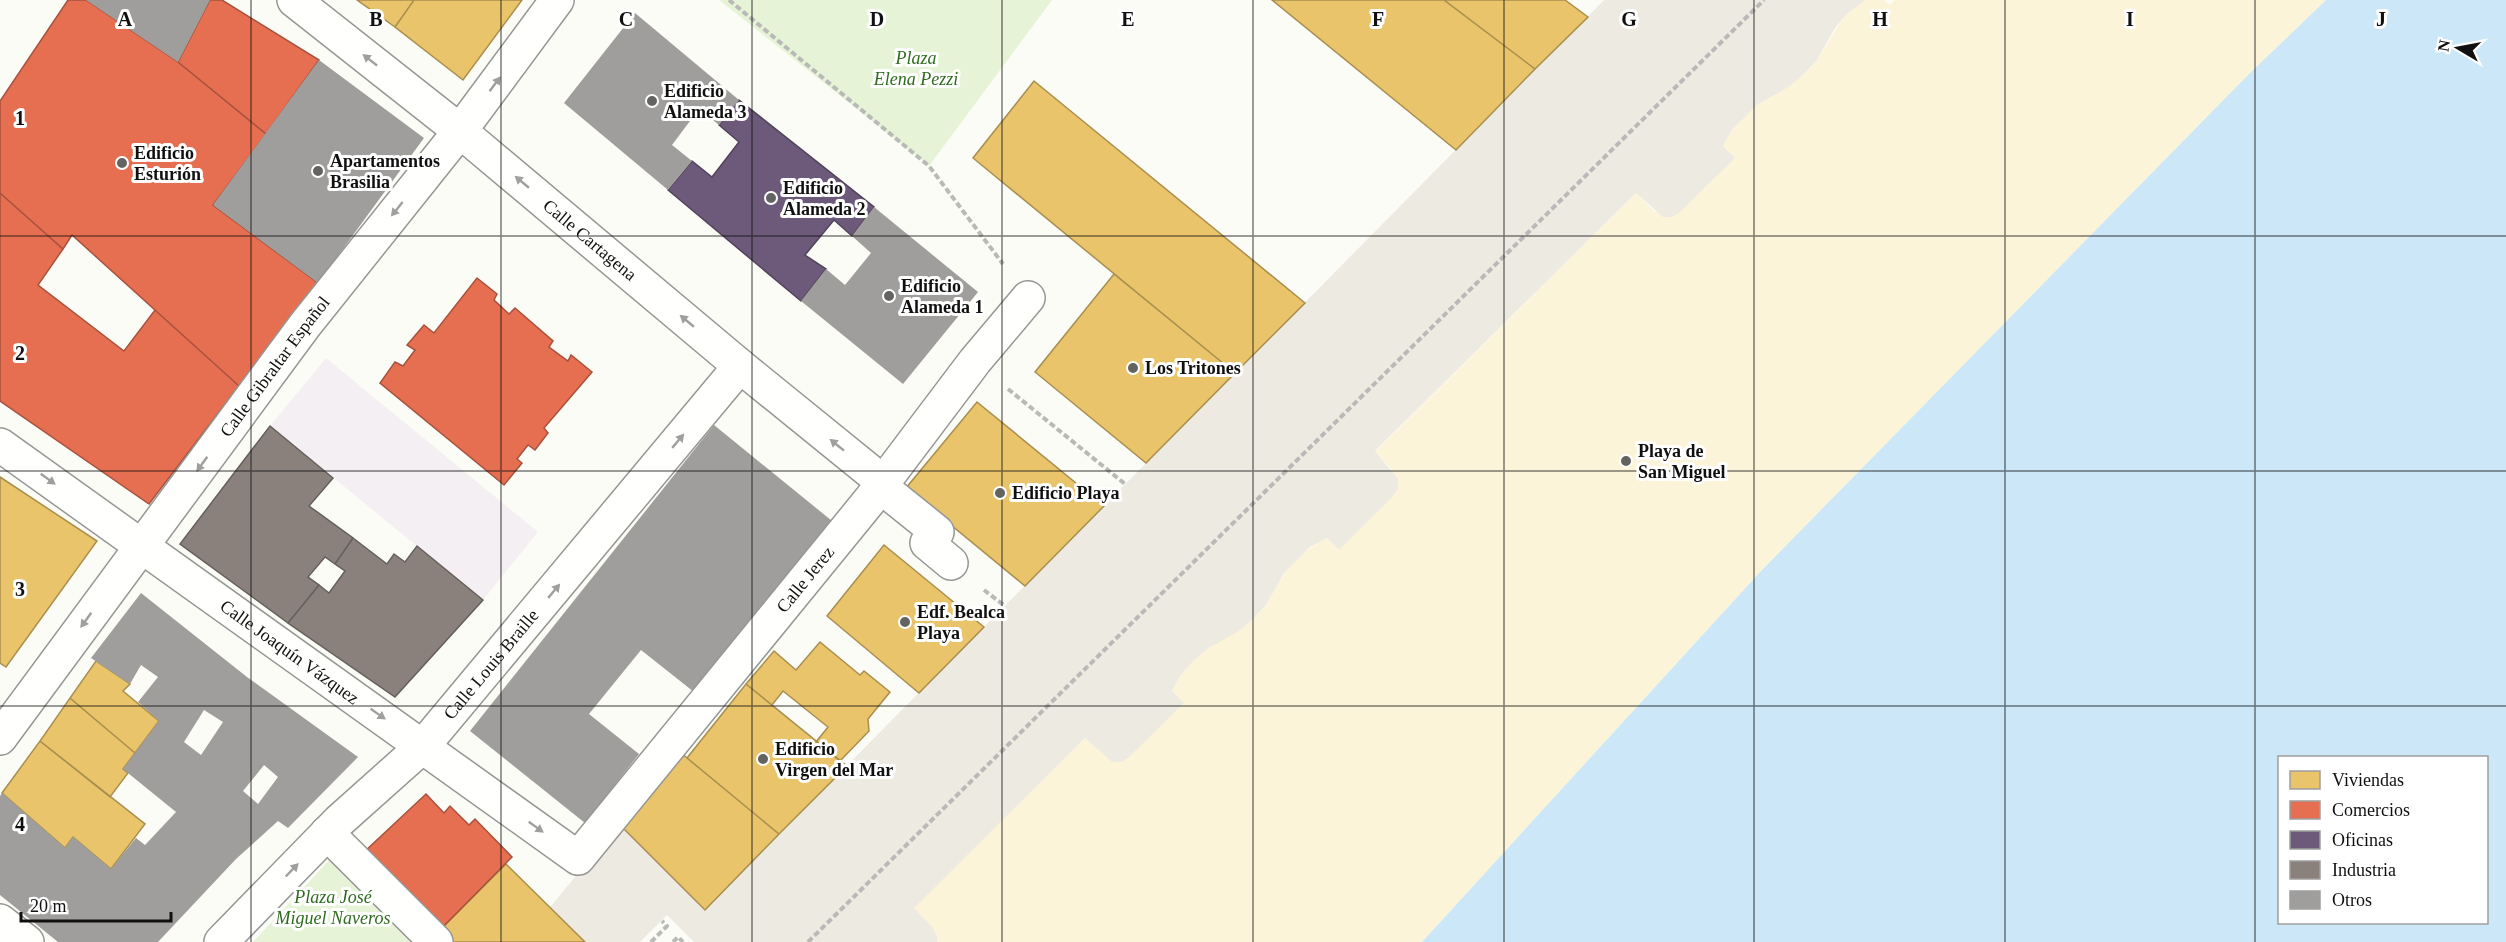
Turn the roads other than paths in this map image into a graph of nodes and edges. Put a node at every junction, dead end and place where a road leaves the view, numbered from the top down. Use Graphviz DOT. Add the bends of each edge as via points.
graph roads {
  1 [pos="294,0"];
  2 [pos="557,0"];
  3 [pos="460,131"];
  4 [pos="1028,298"];
  5 [pos="740,366"];
  6 [pos="0,445"];
  7 [pos="882,484"];
  8 [pos="141,546"];
  9 [pos="951,563"];
  10 [pos="0,738"];
  11 [pos="423,746"];
  12 [pos="327,833"];
  13 [pos="578,858"];
  14 [pos="0,921"];
  15 [pos="27,942"];
  16 [pos="221,942"];
  17 [pos="436,942"];
  3 -- 1 [label="street, Calle Cartagena, one-way"];
  3 -- 2 [label="street, Calle Gibraltar Español, one-way"];
  5 -- 3 [label="street, Calle Cartagena, one-way"];
  3 -- 8 [label="street, Calle Gibraltar Español, one-way" via="304,325"];
  4 -- 7 [label="street, Calle Jerez"];
  7 -- 5 [label="street, Calle Cartagena, one-way"];
  11 -- 5 [label="street, Calle Louis Braille, one-way"];
  6 -- 8 [label="street, Calle Joaquín Vázquez, one-way"];
  7 -- 9 [label="street, Calle Cartagena" via="936,532 927,543"];
  7 -- 13 [label="street, Calle Jerez"];
  8 -- 10 [label="street, Calle Gibraltar Español, one-way"];
  8 -- 11 [label="street, Calle Joaquín Vázquez, one-way"];
  11 -- 12 [label="street, Calle Louis Braille"];
  11 -- 13 [label="street, Calle Joaquín Vázquez, one-way"];
  16 -- 12 [label="street, Calle Louis Braille, one-way"];
  12 -- 17 [label="street"];
  14 -- 15 [label="street"];
}
